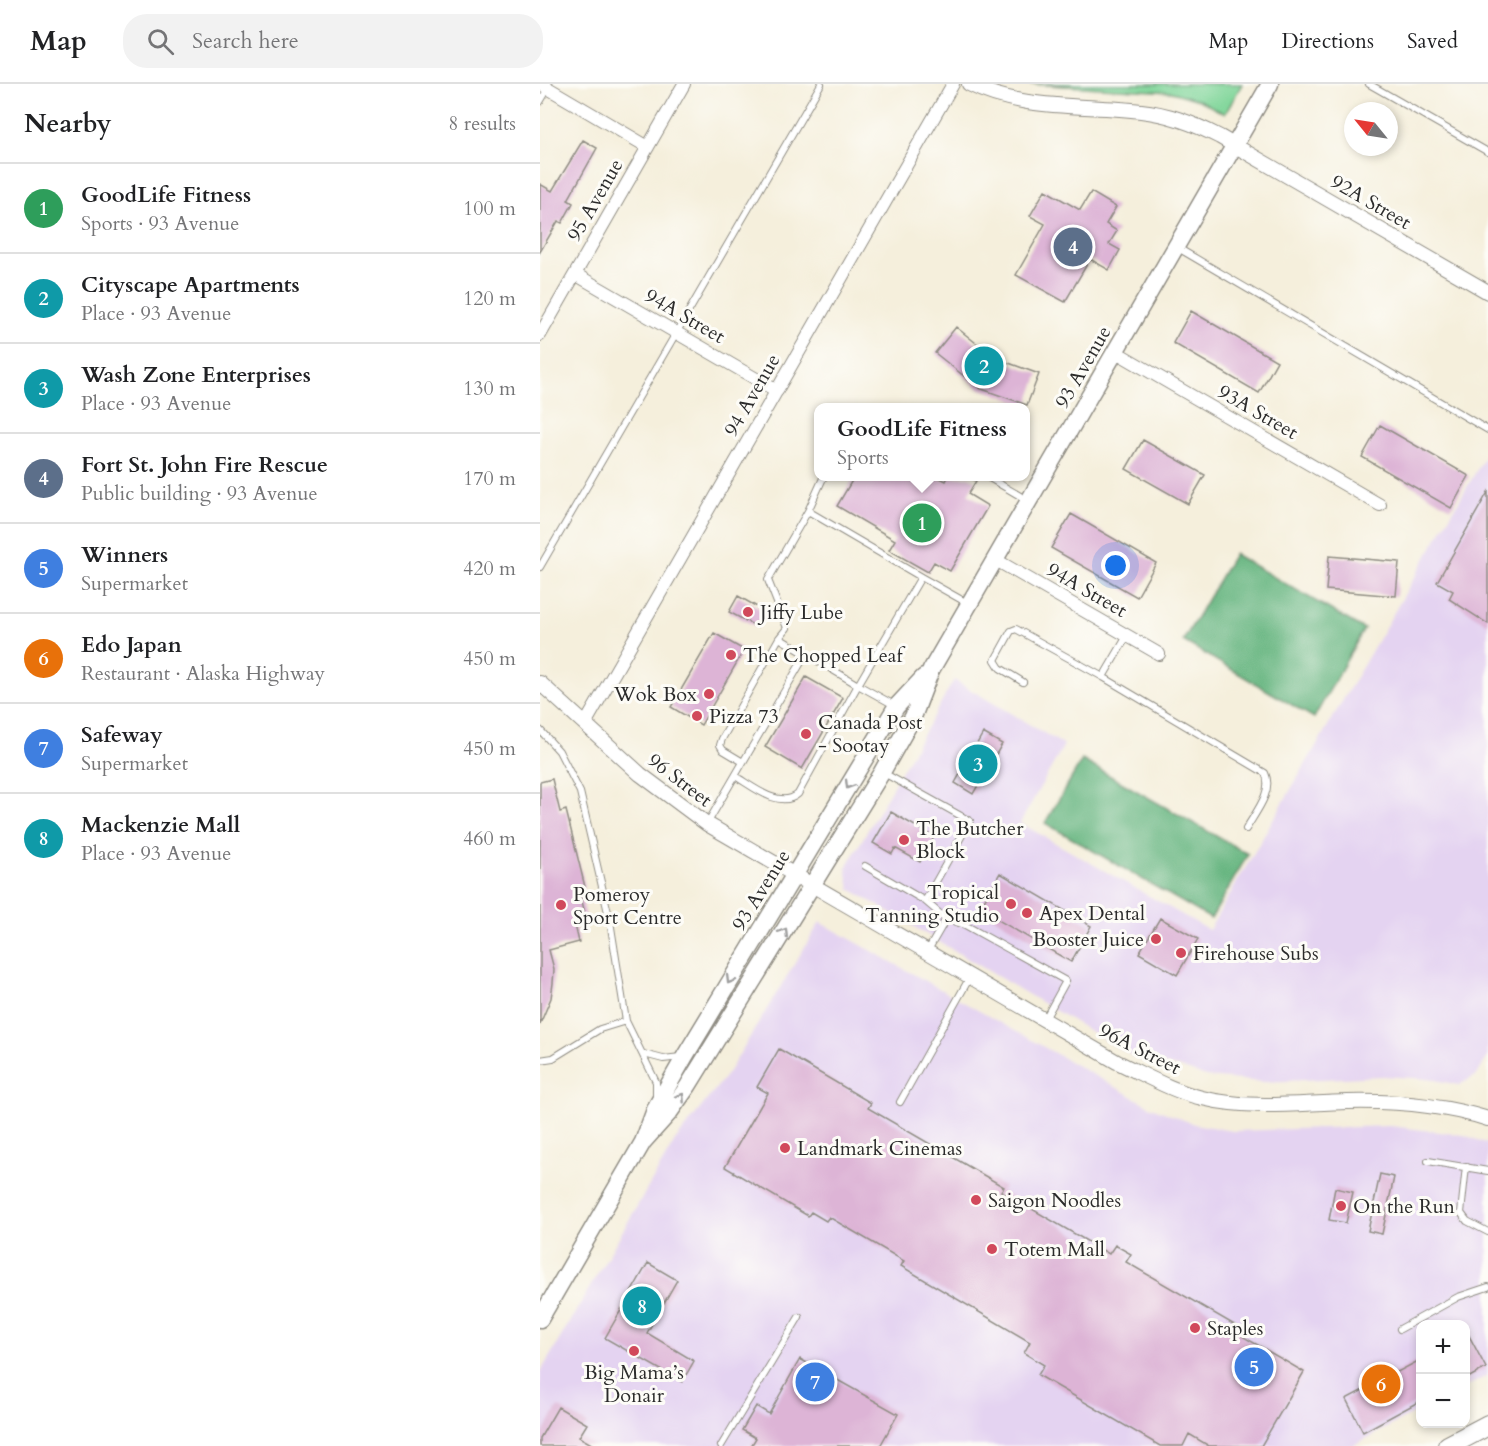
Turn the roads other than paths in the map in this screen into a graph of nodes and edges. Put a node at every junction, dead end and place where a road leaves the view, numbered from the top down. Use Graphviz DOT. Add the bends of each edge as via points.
graph roads {
  1 [pos="684,84"];
  2 [pos="821,84"];
  3 [pos="953,84"];
  4 [pos="969,84"];
  5 [pos="1270,84"];
  6 [pos="1369,84"];
  7 [pos="546,85"];
  8 [pos="540,102"];
  9 [pos="1235,146"];
  10 [pos="648,147"];
  11 [pos="1488,152"];
  12 [pos="1177,247"];
  13 [pos="575,274"];
  14 [pos="1488,292"];
  15 [pos="676,334"];
  16 [pos="540,336"];
  17 [pos="1116,352"];
  18 [pos="777,391"];
  19 [pos="1488,430"];
  20 [pos="822,481"];
  21 [pos="993,481"];
  22 [pos="1030,501"];
  23 [pos="1380,505"];
  24 [pos="808,511"];
  25 [pos="996,560"];
  26 [pos="540,567"];
  27 [pos="921,577"];
  28 [pos="969,604"];
  29 [pos="1127,635"];
  30 [pos="779,638"];
  31 [pos="806,654"];
  32 [pos="1159,654"];
  33 [pos="931,670"];
  34 [pos="1103,677"];
  35 [pos="1023,682"];
  36 [pos="540,683"];
  37 [pos="858,685"];
  38 [pos="896,707"];
  39 [pos="585,724"];
  40 [pos="540,730"];
  41 [pos="743,762"];
  42 [pos="882,772"];
  43 [pos="735,776"];
  44 [pos="707,825"];
  45 [pos="1246,829"];
  46 [pos="864,866"];
  47 [pos="793,876"];
  48 [pos="812,886"];
  49 [pos="925,901"];
  50 [pos="946,919"];
  51 [pos="927,953"];
  52 [pos="970,978"];
  53 [pos="1044,1020"];
  54 [pos="626,1021"];
  55 [pos="644,1054"];
  56 [pos="685,1056"];
  57 [pos="540,1060"];
  58 [pos="900,1102"];
  59 [pos="656,1107"];
  60 [pos="1488,1119"];
  61 [pos="643,1142"];
  62 [pos="1428,1161"];
  63 [pos="1466,1166"];
  64 [pos="1488,1171"];
  65 [pos="1488,1232"];
  66 [pos="1488,1287"];
  67 [pos="799,1317"];
  68 [pos="540,1319"];
  69 [pos="1400,1329"];
  70 [pos="1488,1425"];
  71 [pos="722,1446"];
  72 [pos="1448,1446"];
  1 -- 10 [label="street, 95 Avenue"];
  2 -- 15 [label="lane"];
  3 -- 18 [label="street, 94 Avenue"];
  4 -- 9 [label="street, 92A Street" via="1024,101 1161,114 1200,127"];
  5 -- 9 [label="main road, 93 Avenue"];
  6 -- 11 [label="lane"];
  7 -- 8 [label="lane"];
  7 -- 10 [label="street"];
  9 -- 12 [label="main road, 93 Avenue"];
  9 -- 14 [label="street, 92A Street"];
  10 -- 13 [label="street, 95 Avenue"];
  12 -- 17 [label="main road, 93 Avenue"];
  12 -- 19 [label="lane"];
  13 -- 15 [label="street, 94A Street"];
  13 -- 16 [label="street, 95 Avenue"];
  15 -- 18 [label="street, 94A Street"];
  15 -- 26 [label="lane"];
  17 -- 22 [label="main road, 93 Avenue"];
  17 -- 23 [label="street, 93A Street"];
  18 -- 39 [label="street, 94 Avenue"];
  20 -- 24 [label="lane"];
  21 -- 22 [label="lane"];
  22 -- 25 [label="main road, 93 Avenue"];
  24 -- 27 [label="lane"];
  24 -- 30 [label="lane" via="768,580 787,628"];
  25 -- 28 [label="main road, 93 Avenue"];
  25 -- 29 [label="street, 94A Street"];
  27 -- 28 [label="lane"];
  27 -- 37 [label="lane"];
  28 -- 33 [label="main road, 93 Avenue"];
  29 -- 32 [label="street, 94A Street"];
  29 -- 34 [label="lane"];
  30 -- 31 [label="lane"];
  30 -- 41 [label="lane" via="720,745"];
  31 -- 37 [label="lane"];
  31 -- 41 [label="lane"];
  33 -- 38 [label="main road, 93 Avenue"];
  33 -- 42 [label="main road, 93 Avenue" via="913,717"];
  34 -- 35 [label="lane" via="1017,629 1011,631 995,660 1000,668"];
  34 -- 45 [label="lane" via="1265,773 1269,784 1266,794"];
  36 -- 39 [label="street, 96 Street"];
  37 -- 38 [label="lane"];
  37 -- 43 [label="lane" via="798,794 791,800 771,797"];
  38 -- 47 [label="main road, 93 Avenue, one-way"];
  39 -- 44 [label="street, 96 Street" via="640,774"];
  40 -- 54 [label="lane" via="559,751 580,792 610,921"];
  41 -- 43 [label="lane"];
  42 -- 48 [label="main road, 93 Avenue"];
  42 -- 49 [label="lane" via="970,821"];
  43 -- 44 [label="lane"];
  44 -- 47 [label="street, 96 Street"];
  46 -- 49 [label="lane"];
  47 -- 48 [label="street, 96 Street"];
  47 -- 56 [label="main road, 93 Avenue, one-way"];
  48 -- 51 [label="street, 96A Street"];
  61 -- 48 [label="main road, 93 Avenue, one-way" via="688,1086"];
  49 -- 50 [label="lane"];
  50 -- 51 [label="lane"];
  50 -- 53 [label="lane" via="965,925 1066,981"];
  51 -- 52 [label="street, 96A Street"];
  52 -- 53 [label="street, 96A Street"];
  52 -- 58 [label="lane"];
  53 -- 60 [label="street, 96A Street" via="1118,1062 1202,1098 1268,1105 1394,1102"];
  54 -- 55 [label="lane"];
  54 -- 57 [label="lane" via="600,1029 554,1058"];
  55 -- 56 [label="lane" via="663,1059"];
  55 -- 59 [label="lane" via="656,1082"];
  56 -- 59 [label="main road, 93 Avenue"];
  59 -- 61 [label="main road, 93 Avenue"];
  61 -- 68 [label="main road, 93 Avenue"];
  62 -- 63 [label="lane"];
  63 -- 64 [label="lane"];
  63 -- 65 [label="lane" via="1461,1212 1467,1221"];
  66 -- 69 [label="lane" via="1458,1297"];
  67 -- 71 [label="lane"];
  70 -- 72 [label="highway"];
}
